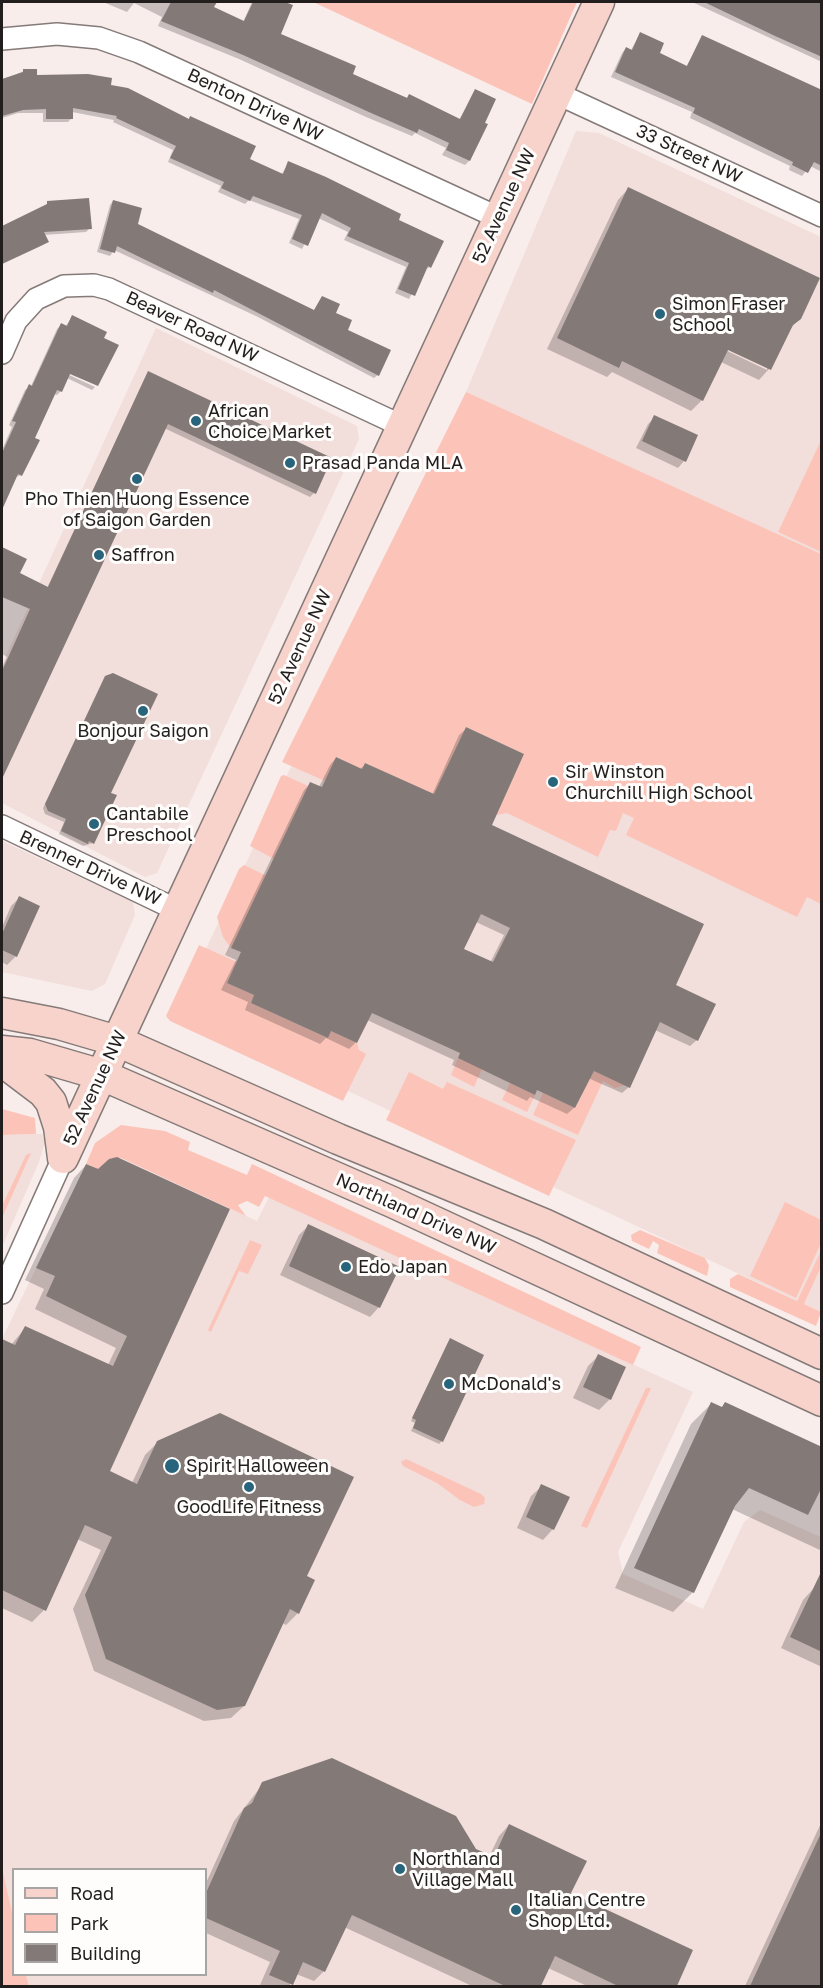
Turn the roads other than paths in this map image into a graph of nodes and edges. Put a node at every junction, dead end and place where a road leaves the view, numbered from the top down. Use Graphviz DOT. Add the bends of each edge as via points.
graph roads {
  1 [pos="599,2"];
  2 [pos="2,39"];
  3 [pos="556,93"];
  4 [pos="822,216"];
  5 [pos="499,218"];
  6 [pos="2,353"];
  7 [pos="402,426"];
  8 [pos="2,826"];
  9 [pos="177,910"];
  10 [pos="2,1013"];
  11 [pos="117,1041"];
  12 [pos="2,1051"];
  13 [pos="2,1061"];
  14 [pos="102,1075"];
  15 [pos="63,1158"];
  16 [pos="2,1293"];
  17 [pos="822,1354"];
  18 [pos="822,1401"];
  1 -- 3 [label="street, 52 Avenue NW"];
  2 -- 5 [label="street, Benton Drive NW" via="67,35 99,38 139,52"];
  3 -- 4 [label="street, 33 Street NW"];
  3 -- 5 [label="street, 52 Avenue NW"];
  5 -- 7 [label="street, 52 Avenue NW"];
  6 -- 7 [label="street, Beaver Road NW" via="16,321 36,299 64,286 94,285"];
  7 -- 9 [label="street, 52 Avenue NW"];
  8 -- 9 [label="street, Brenner Drive NW"];
  9 -- 11 [label="street, 52 Avenue NW"];
  10 -- 11 [label="street, Northland Drive NW"];
  11 -- 14 [label="street, 52 Avenue NW"];
  11 -- 17 [label="street, Northland Drive NW" via="338,1139 544,1224"];
  12 -- 14 [label="street, Northland Drive NW" via="40,1056"];
  13 -- 15 [label="street" via="51,1102"];
  14 -- 15 [label="street, 52 Avenue NW"];
  14 -- 18 [label="street, Northland Drive NW" via="392,1202"];
  15 -- 16 [label="street, 52 Avenue NW"];
}
